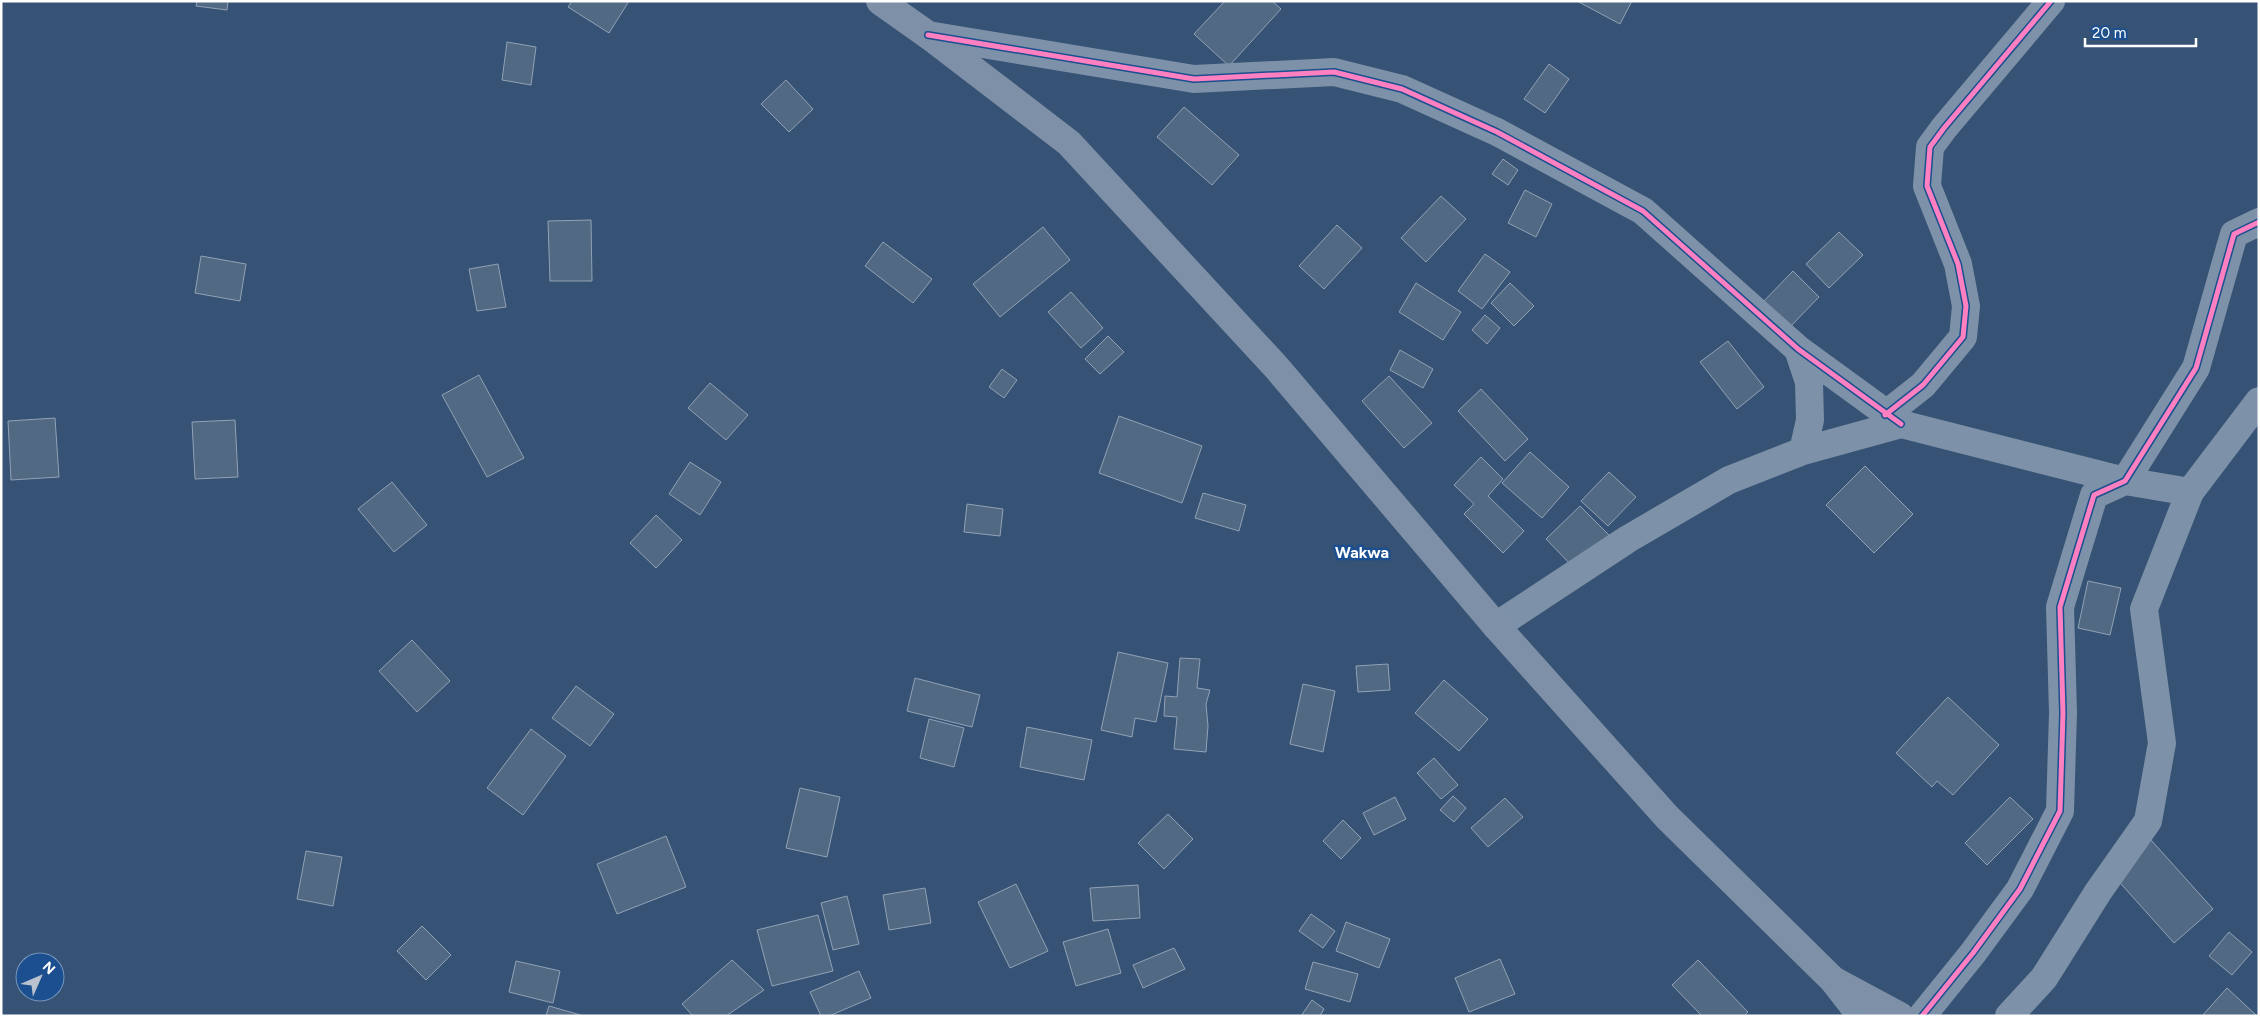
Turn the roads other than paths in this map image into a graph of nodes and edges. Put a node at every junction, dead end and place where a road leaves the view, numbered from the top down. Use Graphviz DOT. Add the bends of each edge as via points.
graph roads {
  1 [pos="880,1"];
  2 [pos="2052,1"];
  3 [pos="928,35"];
  4 [pos="2259,222"];
  5 [pos="1798,349"];
  6 [pos="2259,401"];
  7 [pos="1893,419"];
  8 [pos="1803,450"];
  9 [pos="2125,482"];
  10 [pos="2190,492"];
  11 [pos="1496,626"];
  12 [pos="1833,980"];
  13 [pos="1861,1016"];
  14 [pos="1900,1016"];
  15 [pos="1922,1016"];
  16 [pos="2008,1016"];
  1 -- 3 [label="highway"];
  2 -- 7 [label="street" via="1930,147 1927,186 1958,264 1966,306 1963,337"];
  3 -- 5 [label="street" via="1194,79 1334,72 1402,89 1497,132 1643,212"];
  3 -- 11 [label="highway" via="1069,143 1277,368"];
  4 -- 9 [label="street" via="2234,234 2196,368"];
  5 -- 7 [label="street"];
  5 -- 8 [label="street" via="1809,382 1810,420"];
  6 -- 10 [label="street"];
  7 -- 8 [label="street"];
  7 -- 9 [label="street"];
  8 -- 11 [label="street" via="1729,480 1628,539"];
  9 -- 10 [label="street"];
  9 -- 15 [label="street" via="2094,495 2060,607 2063,712 2060,811 2020,889"];
  10 -- 16 [label="street" via="2144,609 2162,743 2148,821 2044,978"];
  11 -- 12 [label="highway" via="1668,818"];
  12 -- 13 [label="street"];
  12 -- 14 [label="highway"];
}
